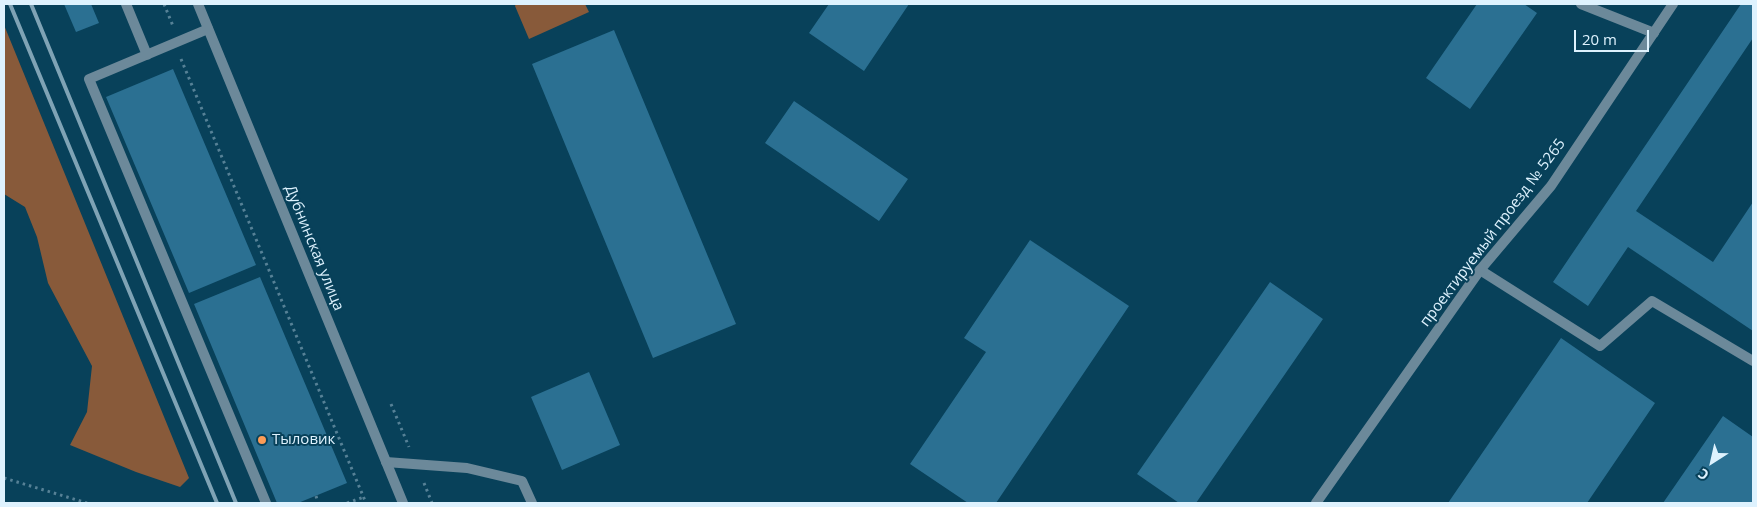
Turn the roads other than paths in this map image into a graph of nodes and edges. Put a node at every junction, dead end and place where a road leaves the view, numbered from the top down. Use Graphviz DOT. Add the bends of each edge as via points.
graph roads {
  1 [pos="126,4"];
  2 [pos="198,4"];
  3 [pos="1582,4"];
  4 [pos="1673,4"];
  5 [pos="208,29"];
  6 [pos="1654,33"];
  7 [pos="147,55"];
  8 [pos="1480,270"];
  9 [pos="1753,361"];
  10 [pos="386,462"];
  11 [pos="266,503"];
  12 [pos="403,503"];
  13 [pos="532,503"];
  14 [pos="1316,503"];
  1 -- 7 [label="street"];
  2 -- 5 [label="street, Дубнинская улица"];
  3 -- 6 [label="street"];
  4 -- 6 [label="street, проектируемый проезд № 5265"];
  5 -- 7 [label="street"];
  5 -- 10 [label="street, Дубнинская улица"];
  6 -- 8 [label="street, проектируемый проезд № 5265" via="1551,186"];
  7 -- 11 [label="street" via="89,79"];
  8 -- 9 [label="street" via="1600,346 1652,301"];
  8 -- 14 [label="street, проектируемый проезд № 5265"];
  10 -- 12 [label="street, Дубнинская улица"];
  10 -- 13 [label="street" via="468,468 522,481"];
}
